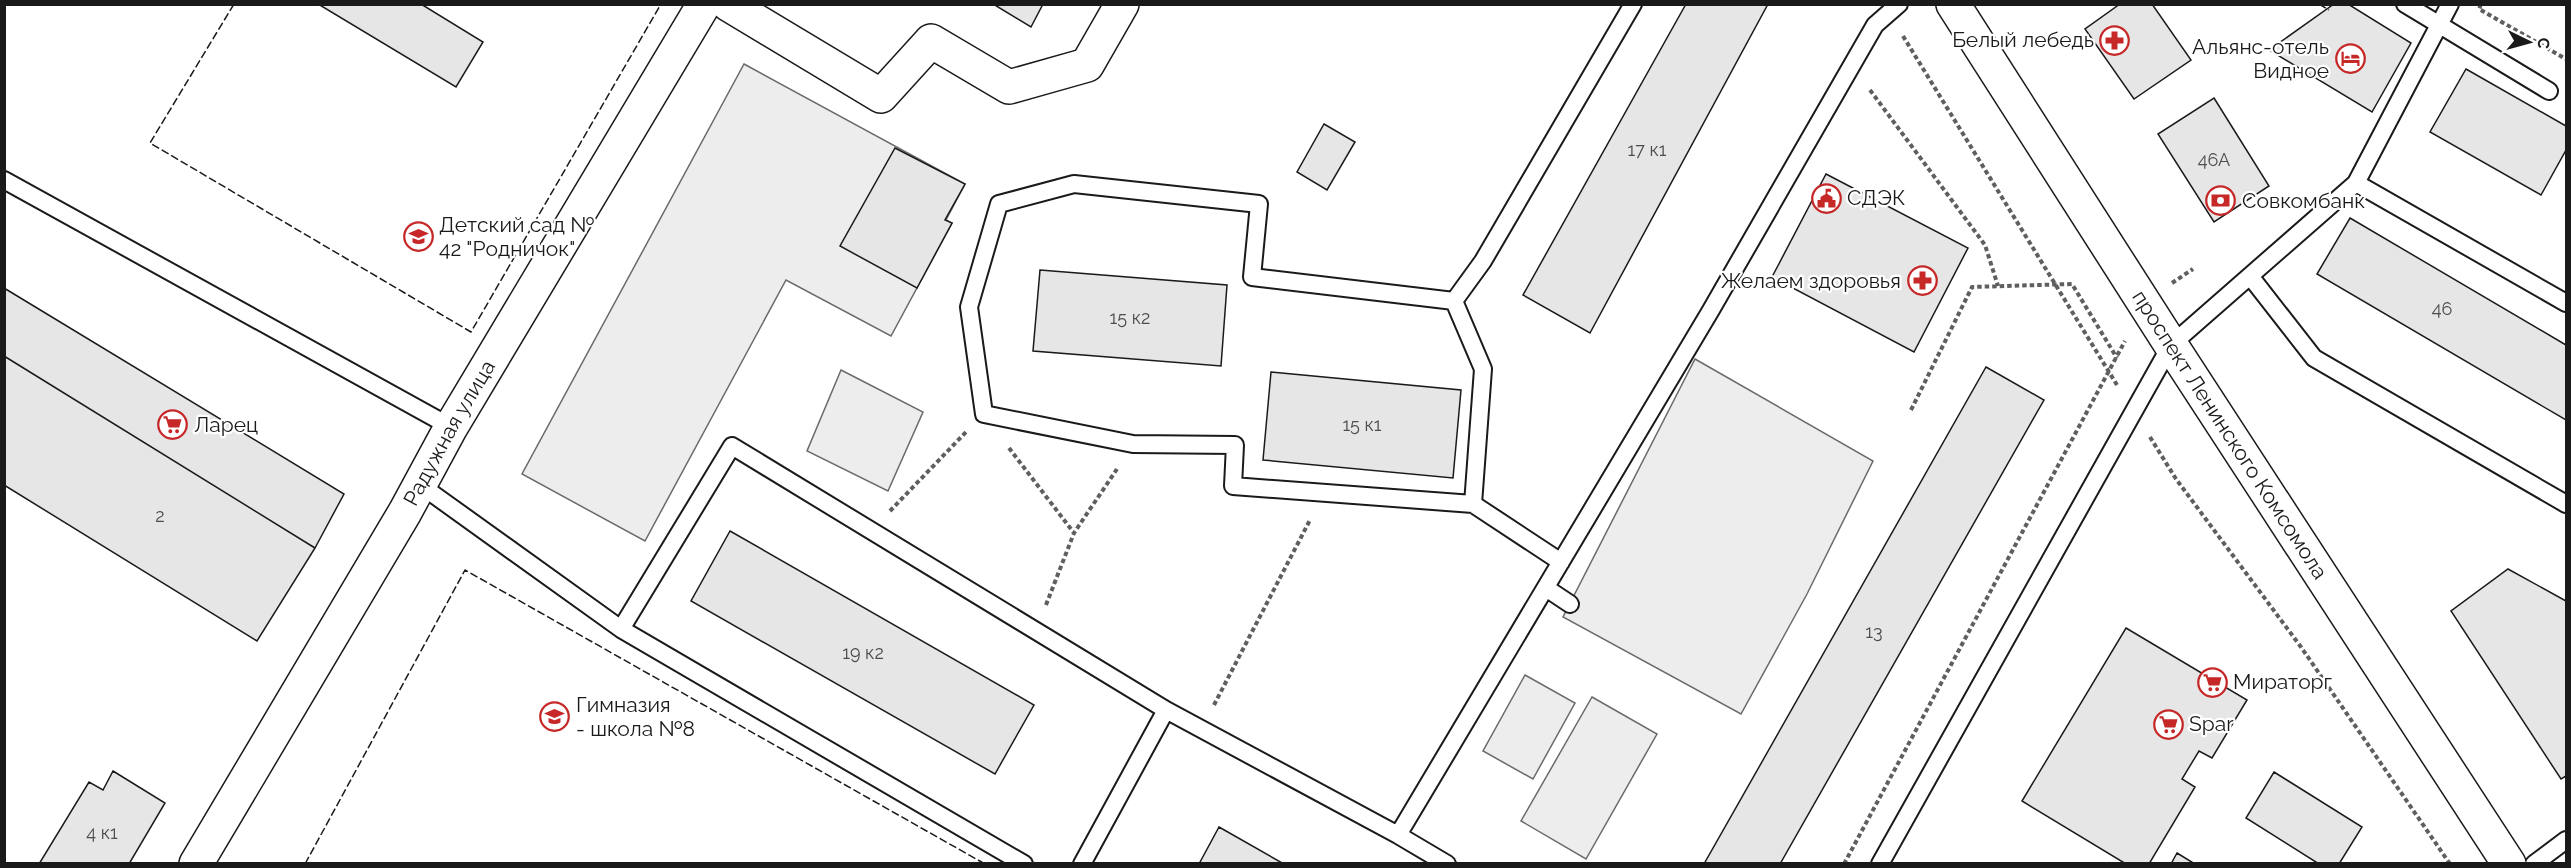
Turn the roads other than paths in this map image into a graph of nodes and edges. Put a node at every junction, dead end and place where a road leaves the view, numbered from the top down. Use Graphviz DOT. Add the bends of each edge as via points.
graph roads {
  1 [pos="704,4"];
  2 [pos="728,4"];
  3 [pos="1122,4"];
  4 [pos="1633,4"];
  5 [pos="1953,4"];
  6 [pos="2405,4"];
  7 [pos="2450,4"];
  8 [pos="1894,9"];
  9 [pos="2440,26"];
  10 [pos="2549,91"];
  11 [pos="4,180"];
  12 [pos="2356,183"];
  13 [pos="2250,276"];
  14 [pos="1454,301"];
  15 [pos="2566,303"];
  16 [pos="2171,345"];
  17 [pos="452,427"];
  18 [pos="419,484"];
  19 [pos="1473,504"];
  20 [pos="2566,504"];
  21 [pos="1561,562"];
  22 [pos="1546,588"];
  23 [pos="1570,604"];
  24 [pos="621,629"];
  25 [pos="1166,710"];
  26 [pos="1398,836"];
  27 [pos="2566,840"];
  28 [pos="196,864"];
  29 [pos="1024,864"];
  30 [pos="1082,864"];
  31 [pos="1447,864"];
  32 [pos="1880,864"];
  33 [pos="2509,864"];
  34 [pos="2534,864"];
  1 -- 17 [label="street, Радужная улица"];
  2 -- 3 [label="street" via="881,96 931,41 1009,87 1087,65"];
  4 -- 14 [label="lane" via="1483,261"];
  5 -- 16 [label="street, проспект Ленинского Комсомола"];
  6 -- 9 [label="lane"];
  7 -- 9 [label="lane"];
  8 -- 21 [label="lane" via="1875,24"];
  9 -- 10 [label="lane"];
  9 -- 12 [label="lane"];
  11 -- 17 [label="lane"];
  12 -- 13 [label="lane"];
  12 -- 15 [label="lane"];
  13 -- 16 [label="lane"];
  13 -- 20 [label="lane" via="2314,358"];
  14 -- 19 [label="lane" via="1483,369"];
  14 -- 19 [label="lane" via="1252,277 1259,204 1074,184 999,204 969,307 984,414 1133,444 1235,445 1233,486"];
  16 -- 32 [label="lane"];
  16 -- 33 [label="street, проспект Ленинского Комсомола"];
  17 -- 18 [label="street, Радужная улица"];
  18 -- 24 [label="lane"];
  18 -- 28 [label="street, Радужная улица"];
  19 -- 21 [label="lane"];
  21 -- 22 [label="lane"];
  22 -- 23 [label="lane"];
  22 -- 26 [label="lane"];
  24 -- 25 [label="lane" via="732,446"];
  24 -- 29 [label="lane"];
  25 -- 26 [label="lane"];
  25 -- 30 [label="lane"];
  26 -- 31 [label="lane"];
  27 -- 34 [label="lane"];
}
